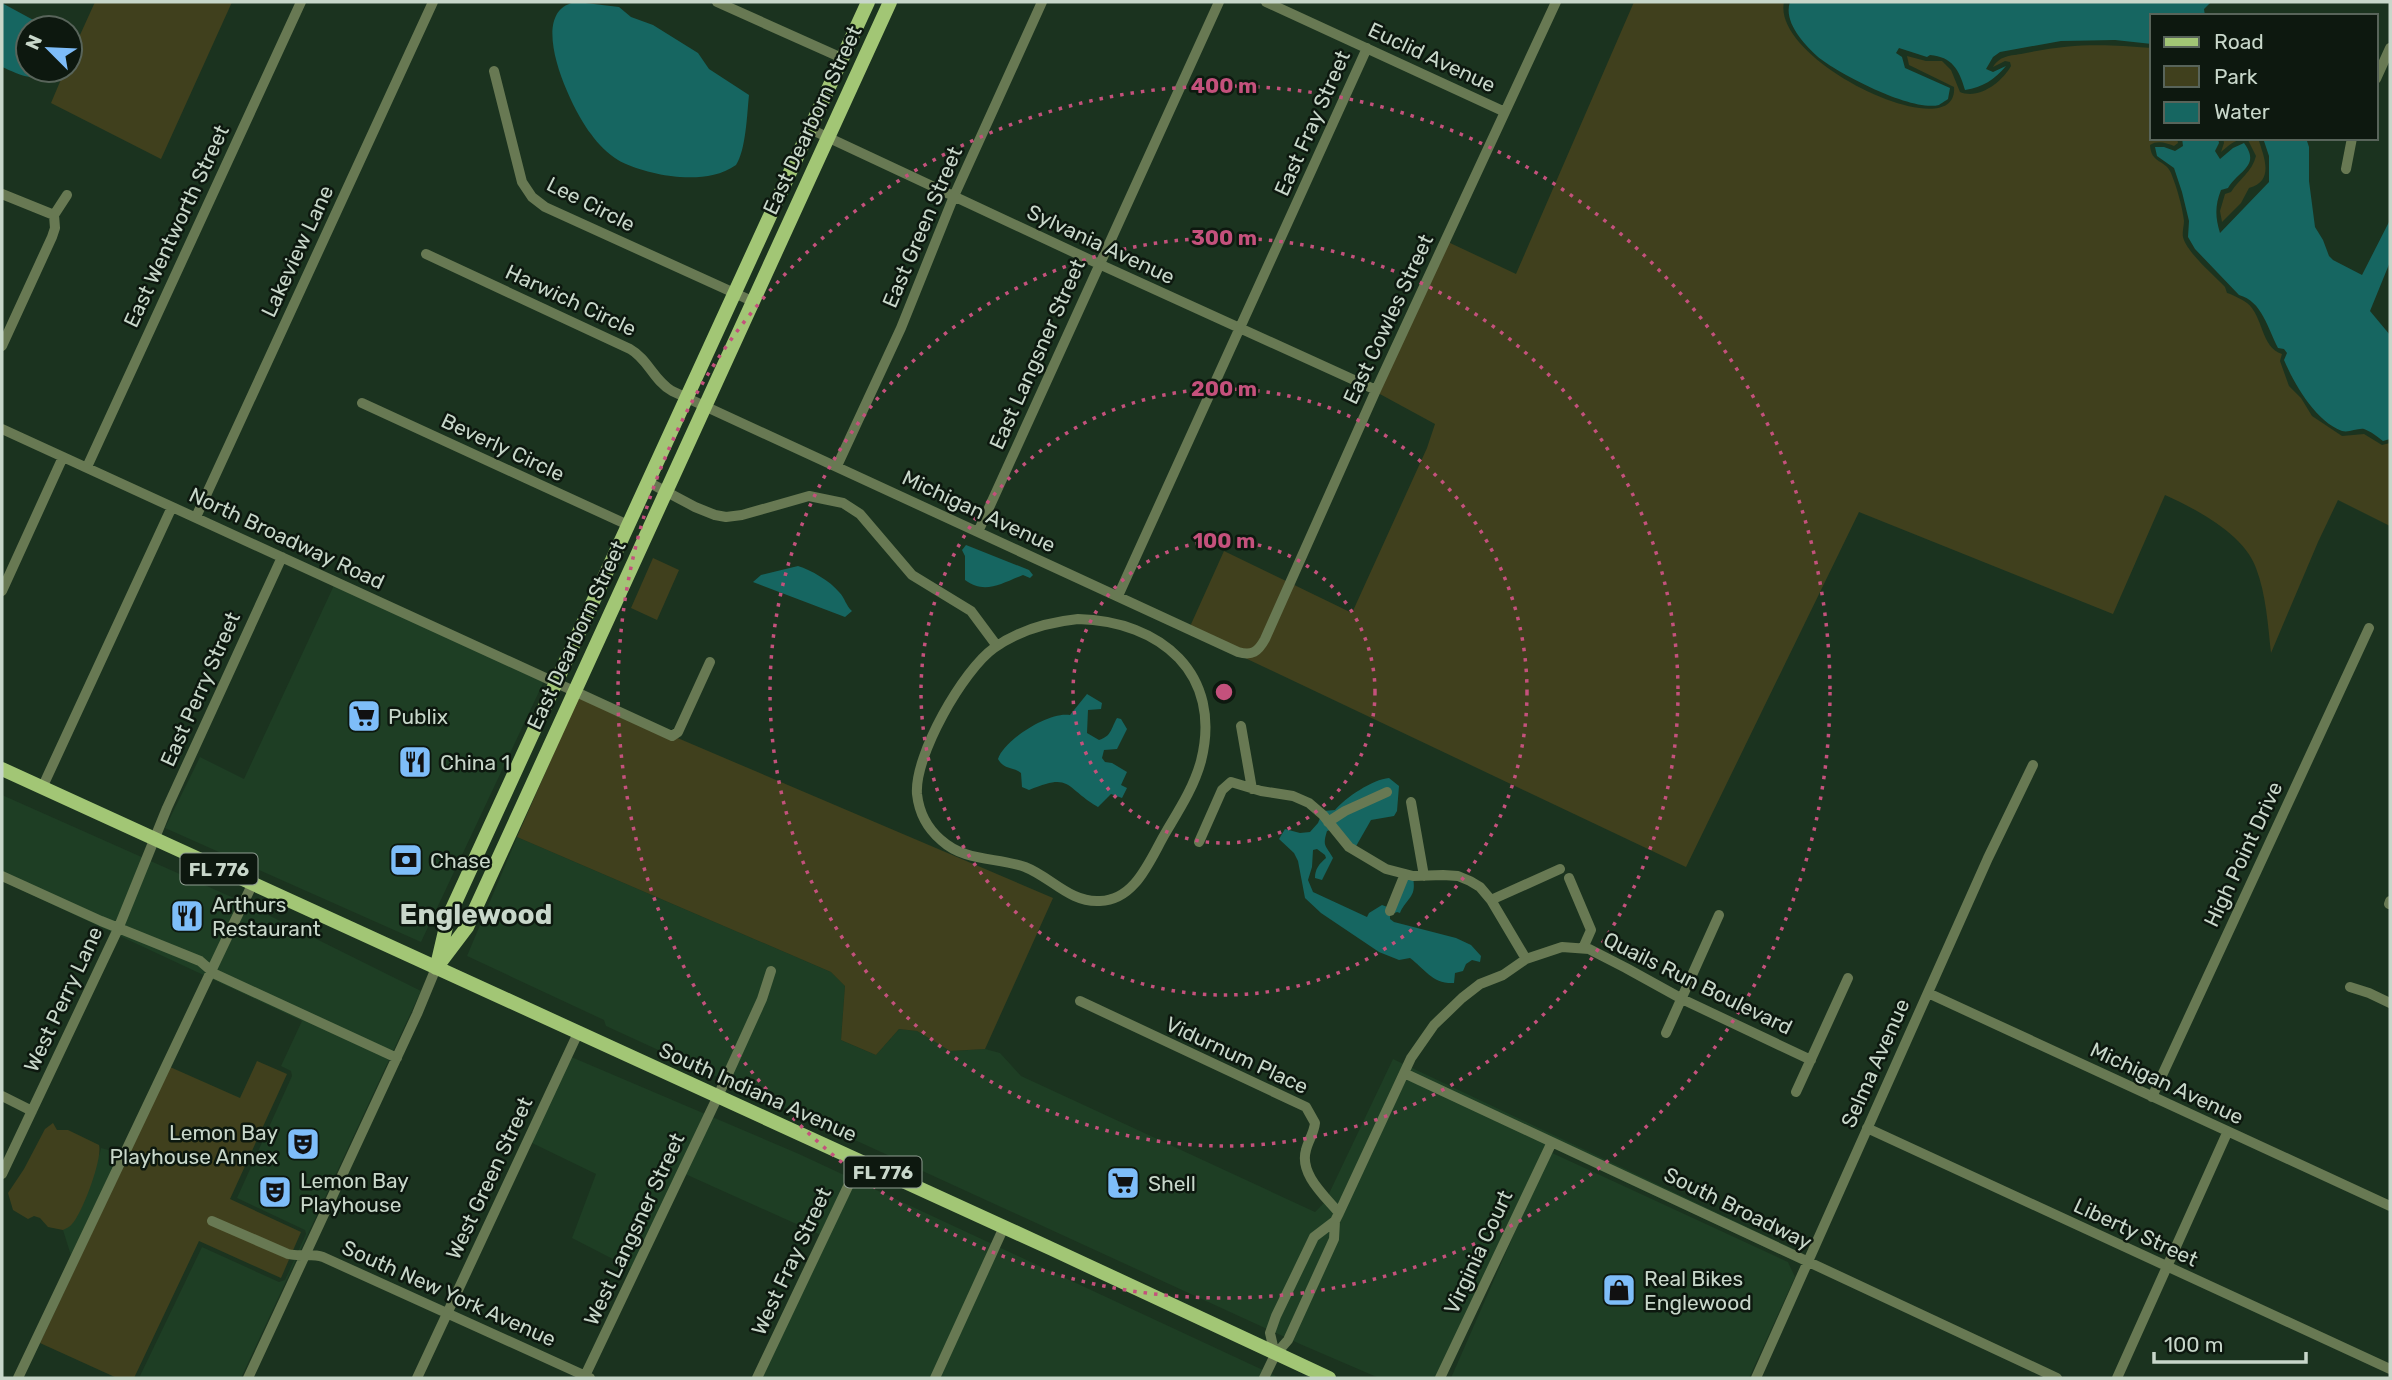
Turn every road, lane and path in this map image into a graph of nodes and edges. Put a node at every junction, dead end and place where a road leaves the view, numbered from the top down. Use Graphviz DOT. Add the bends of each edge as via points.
graph roads {
  1 [pos="301,2"];
  2 [pos="433,2"];
  3 [pos="717,2"];
  4 [pos="868,2"];
  5 [pos="890,2"];
  6 [pos="1042,2"];
  7 [pos="1219,2"];
  8 [pos="1266,2"];
  9 [pos="1556,2"];
  10 [pos="1367,48"];
  11 [pos="2390,48"];
  12 [pos="842,58"];
  13 [pos="494,71"];
  14 [pos="2378,75"];
  15 [pos="1504,112"];
  16 [pos="810,129"];
  17 [pos="828,137"];
  18 [pos="2352,140"];
  19 [pos="2346,169"];
  20 [pos="2,194"];
  21 [pos="67,195"];
  22 [pos="954,196"];
  23 [pos="54,215"];
  24 [pos="426,254"];
  25 [pos="1098,264"];
  26 [pos="734,293"];
  27 [pos="752,302"];
  28 [pos="1240,329"];
  29 [pos="2,344"];
  30 [pos="1376,390"];
  31 [pos="687,398"];
  32 [pos="362,403"];
  33 [pos="704,405"];
  34 [pos="2,429"];
  35 [pos="63,457"];
  36 [pos="837,466"];
  37 [pos="87,467"];
  38 [pos="648,482"];
  39 [pos="666,491"];
  40 [pos="172,507"];
  41 [pos="196,517"];
  42 [pos="628,525"];
  43 [pos="978,531"];
  44 [pos="282,556"];
  45 [pos="2,591"];
  46 [pos="1118,596"];
  47 [pos="2369,628"];
  48 [pos="997,646"];
  49 [pos="1255,652"];
  50 [pos="710,662"];
  51 [pos="555,684"];
  52 [pos="573,692"];
  53 [pos="1241,726"];
  54 [pos="2033,765"];
  55 [pos="2,769"];
  56 [pos="42,788"];
  57 [pos="1252,789"];
  58 [pos="1387,792"];
  59 [pos="1411,802"];
  60 [pos="1328,822"];
  61 [pos="156,839"];
  62 [pos="1199,842"];
  63 [pos="1405,874"];
  64 [pos="2,876"];
  65 [pos="1424,876"];
  66 [pos="252,885"];
  67 [pos="1491,900"];
  68 [pos="1390,911"];
  69 [pos="1719,915"];
  70 [pos="118,929"];
  71 [pos="1583,948"];
  72 [pos="1526,959"];
  73 [pos="436,968"];
  74 [pos="211,969"];
  75 [pos="771,971"];
  76 [pos="1847,978"];
  77 [pos="2350,987"];
  78 [pos="1928,993"];
  79 [pos="1681,999"];
  80 [pos="1080,1002"];
  81 [pos="2390,1003"];
  82 [pos="579,1033"];
  83 [pos="1666,1033"];
  84 [pos="397,1058"];
  85 [pos="1811,1060"];
  86 [pos="1404,1073"];
  87 [pos="1796,1092"];
  88 [pos="2,1096"];
  89 [pos="718,1096"];
  90 [pos="2152,1097"];
  91 [pos="32,1111"];
  92 [pos="1867,1128"];
  93 [pos="2227,1132"];
  94 [pos="1552,1142"];
  95 [pos="860,1161"];
  96 [pos="2,1174"];
  97 [pos="2390,1206"];
  98 [pos="1337,1217"];
  99 [pos="212,1221"];
  100 [pos="1004,1227"];
  101 [pos="305,1255"];
  102 [pos="1807,1263"];
  103 [pos="2166,1267"];
  104 [pos="447,1312"];
  105 [pos="1275,1355"];
  106 [pos="2390,1369"];
  107 [pos="586,1377"];
  108 [pos="18,1378"];
  109 [pos="248,1378"];
  110 [pos="417,1378"];
  111 [pos="757,1378"];
  112 [pos="935,1378"];
  113 [pos="1264,1378"];
  114 [pos="1329,1378"];
  115 [pos="1440,1378"];
  116 [pos="1756,1378"];
  117 [pos="2057,1378"];
  118 [pos="2117,1378"];
  1 -- 37 [label="street, East Wentworth Street"];
  2 -- 41 [label="street, Lakeview Lane"];
  3 -- 12 [label="street"];
  4 -- 12 [label="main road, East Dearborn Street"];
  5 -- 17 [label="main road, East Dearborn Street"];
  6 -- 22 [label="street, East Green Street"];
  7 -- 25 [label="street, East Langsner Street"];
  8 -- 10 [label="street, Euclid Avenue"];
  9 -- 15 [label="street, East Cowles Street"];
  10 -- 15 [label="street, Euclid Avenue"];
  10 -- 28 [label="street, East Fray Street"];
  11 -- 14 [label="street"];
  12 -- 16 [label="main road, East Dearborn Street"];
  13 -- 26 [label="street, Lee Circle" via="521,178 533,197 545,207"];
  15 -- 30 [label="street, East Cowles Street"];
  16 -- 17 [label="street, Sylvania Avenue"];
  16 -- 26 [label="main road, East Dearborn Street"];
  17 -- 22 [label="street, Sylvania Avenue"];
  17 -- 27 [label="main road, East Dearborn Street"];
  18 -- 19 [label="street"];
  20 -- 23 [label="street"];
  21 -- 23 [label="street"];
  22 -- 25 [label="street, Sylvania Avenue"];
  22 -- 36 [label="street, East Green Street" via="905,318"];
  23 -- 29 [label="street" via="52,237"];
  24 -- 31 [label="street, Harwich Circle" via="630,349 667,388"];
  25 -- 28 [label="street, Sylvania Avenue"];
  25 -- 43 [label="street, East Langsner Street"];
  26 -- 27 [label="street, Lee Circle"];
  26 -- 31 [label="main road, East Dearborn Street"];
  27 -- 33 [label="main road, East Dearborn Street"];
  28 -- 30 [label="street, Sylvania Avenue"];
  28 -- 46 [label="street, East Fray Street"];
  30 -- 49 [label="street, East Cowles Street" via="1265,639"];
  31 -- 33 [label="street, Michigan Avenue"];
  31 -- 38 [label="main road, East Dearborn Street"];
  32 -- 42 [label="street, Beverly Circle"];
  33 -- 36 [label="street, Michigan Avenue"];
  33 -- 39 [label="main road, East Dearborn Street"];
  34 -- 35 [label="street, North Broadway Road"];
  35 -- 37 [label="street, North Broadway Road"];
  35 -- 45 [label="street"];
  36 -- 43 [label="street, Michigan Avenue"];
  37 -- 40 [label="street, North Broadway Road"];
  38 -- 39 [label="street"];
  38 -- 42 [label="main road, East Dearborn Street"];
  39 -- 48 [label="street" via="726,517 809,496 843,503 860,514 912,575 971,611"];
  39 -- 52 [label="main road, East Dearborn Street"];
  40 -- 41 [label="street, North Broadway Road"];
  40 -- 56 [label="street"];
  41 -- 44 [label="street, North Broadway Road"];
  42 -- 51 [label="main road, East Dearborn Street"];
  43 -- 46 [label="street, Michigan Avenue"];
  44 -- 51 [label="street, North Broadway Road"];
  44 -- 61 [label="street, East Perry Street"];
  46 -- 49 [label="street, Michigan Avenue" via="1238,652"];
  47 -- 90 [label="street, High Point Drive"];
  48 -- 48 [label="street" via="1061,621 1111,622 1161,642 1194,676 1205,721 1197,773 1139,878 1123,895 1105,901 1082,900 1032,870 967,855 941,840 927,825 917,785 925,754 964,680"];
  50 -- 52 [label="street, North Broadway Road" via="678,732 672,736"];
  51 -- 52 [label="street, North Broadway Road"];
  51 -- 73 [label="main road, East Dearborn Street" via="448,919"];
  52 -- 73 [label="main road, East Dearborn Street" via="467,927"];
  53 -- 57 [label="street"];
  54 -- 78 [label="street, Selma Avenue"];
  55 -- 56 [label="main road, FL 776"];
  56 -- 61 [label="main road, FL 776"];
  57 -- 60 [label="street" via="1300,798"];
  57 -- 62 [label="street" via="1231,782 1222,790"];
  58 -- 60 [label="street"];
  59 -- 65 [label="street"];
  60 -- 63 [label="street" via="1357,853"];
  61 -- 66 [label="main road, FL 776"];
  61 -- 70 [label="street, West Perry Lane"];
  63 -- 65 [label="street"];
  63 -- 68 [label="street"];
  64 -- 70 [label="street"];
  65 -- 67 [label="street" via="1458,876 1480,887"];
  66 -- 73 [label="main road, FL 776"];
  66 -- 74 [label="street"];
  67 -- 71 [label="street" via="1564,873 1591,930"];
  67 -- 72 [label="street"];
  69 -- 79 [label="street"];
  70 -- 74 [label="street"];
  70 -- 91 [label="street, West Perry Lane"];
  71 -- 72 [label="street, Quails Run Boulevard" via="1562,947"];
  71 -- 79 [label="street, Quails Run Boulevard"];
  72 -- 86 [label="street, Quails Run Boulevard" via="1462,998 1420,1042"];
  73 -- 82 [label="main road, South Indiana Avenue / FL 776"];
  73 -- 84 [label="street"];
  74 -- 84 [label="street"];
  74 -- 108 [label="street"];
  75 -- 89 [label="street"];
  76 -- 85 [label="street"];
  77 -- 81 [label="street"];
  78 -- 90 [label="street, Michigan Avenue"];
  78 -- 92 [label="street, Selma Avenue"];
  79 -- 83 [label="street"];
  79 -- 85 [label="street, Quails Run Boulevard"];
  80 -- 98 [label="street, Vidurnum Place" via="1306,1107 1315,1123 1305,1152 1306,1167"];
  82 -- 89 [label="main road, South Indiana Avenue / FL 776"];
  82 -- 104 [label="street, West Green Street"];
  84 -- 101 [label="street"];
  85 -- 87 [label="street"];
  86 -- 94 [label="street, South Broadway"];
  86 -- 98 [label="street, Quails Run Boulevard"];
  88 -- 91 [label="street"];
  89 -- 95 [label="main road, South Indiana Avenue / FL 776"];
  89 -- 107 [label="street, West Langsner Street"];
  90 -- 93 [label="street, Michigan Avenue"];
  91 -- 96 [label="street, West Perry Lane"];
  92 -- 102 [label="street, Selma Avenue"];
  92 -- 103 [label="street, Liberty Street"];
  93 -- 97 [label="street, Michigan Avenue"];
  93 -- 103 [label="street"];
  94 -- 102 [label="street, South Broadway"];
  94 -- 115 [label="street, Virginia Court"];
  95 -- 100 [label="main road, South Indiana Avenue / FL 776"];
  95 -- 111 [label="street, West Fray Street"];
  98 -- 105 [label="street, Quails Run Boulevard" via="1323,1264 1288,1340"];
  98 -- 105 [label="street, Quails Run Boulevard" via="1314,1237 1276,1316 1270,1333"];
  99 -- 101 [label="street, South New York Avenue" via="288,1254"];
  100 -- 105 [label="main road, South Indiana Avenue / FL 776"];
  100 -- 112 [label="street"];
  101 -- 104 [label="street, South New York Avenue" via="323,1257"];
  101 -- 109 [label="street"];
  102 -- 116 [label="street, Selma Avenue"];
  102 -- 117 [label="street, South Broadway"];
  103 -- 106 [label="street, Liberty Street"];
  103 -- 118 [label="street"];
  104 -- 107 [label="street, South New York Avenue"];
  104 -- 110 [label="street, West Green Street"];
  105 -- 113 [label="street"];
  105 -- 114 [label="main road, South Indiana Avenue / FL 776"];
}
